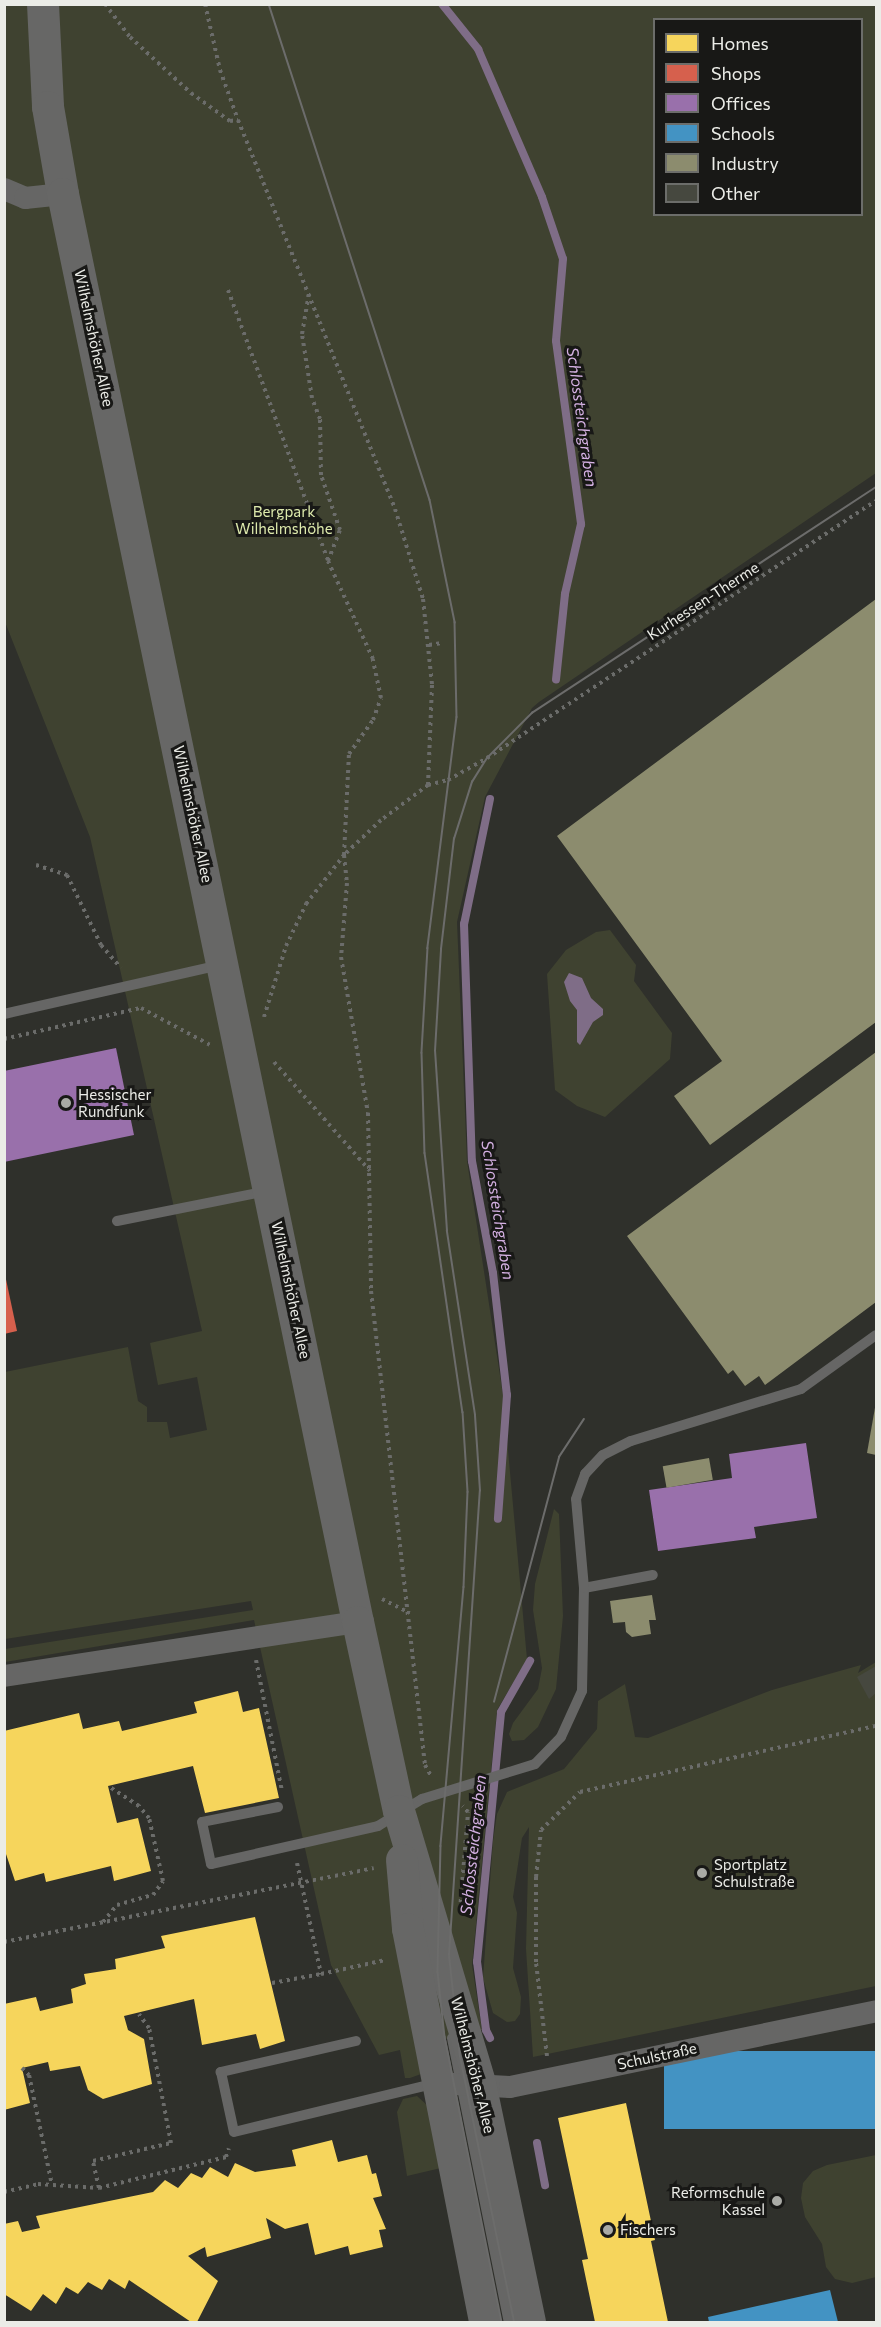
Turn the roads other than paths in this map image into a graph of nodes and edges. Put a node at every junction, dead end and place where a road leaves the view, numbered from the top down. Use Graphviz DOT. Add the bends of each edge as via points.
graph roads {
  1 [pos="43,4"];
  2 [pos="4,189"];
  3 [pos="63,194"];
  4 [pos="224,964"];
  5 [pos="4,1014"];
  6 [pos="270,1191"];
  7 [pos="117,1221"];
  8 [pos="876,1335"];
  9 [pos="653,1575"];
  10 [pos="584,1588"];
  11 [pos="358,1622"];
  12 [pos="4,1676"];
  13 [pos="278,1807"];
  14 [pos="399,1812"];
  15 [pos="876,2011"];
  16 [pos="356,2040"];
  17 [pos="458,2083"];
  18 [pos="485,2322"];
  19 [pos="509,2322"];
  20 [pos="530,2322"];
  1 -- 3 [label="main road, Wilhelmshöher Allee" via="48,107"];
  2 -- 3 [label="street" via="25,198"];
  3 -- 4 [label="main road, Wilhelmshöher Allee"];
  4 -- 5 [label="lane"];
  4 -- 6 [label="main road, Wilhelmshöher Allee" via="248,1043"];
  6 -- 7 [label="lane"];
  6 -- 11 [label="main road, Wilhelmshöher Allee"];
  8 -- 10 [label="lane" via="801,1389 641,1438 603,1455 585,1474 576,1499"];
  9 -- 10 [label="lane"];
  10 -- 14 [label="lane" via="582,1690 561,1737 535,1764 422,1799"];
  11 -- 12 [label="street"];
  11 -- 14 [label="main road, Wilhelmshöher Allee"];
  13 -- 14 [label="lane" via="202,1822 211,1863 378,1826"];
  14 -- 17 [label="main road, Wilhelmshöher Allee" via="443,1952"];
  14 -- 17 [label="main road, Wilhelmshöher Allee" via="408,1929"];
  15 -- 17 [label="street, Schulstraße" via="510,2087"];
  16 -- 17 [label="lane" via="221,2072 234,2132"];
  17 -- 18 [label="main road, Wilhelmshöher Allee"];
  17 -- 19 [label="lane"];
  17 -- 20 [label="main road, Wilhelmshöher Allee"];
}
